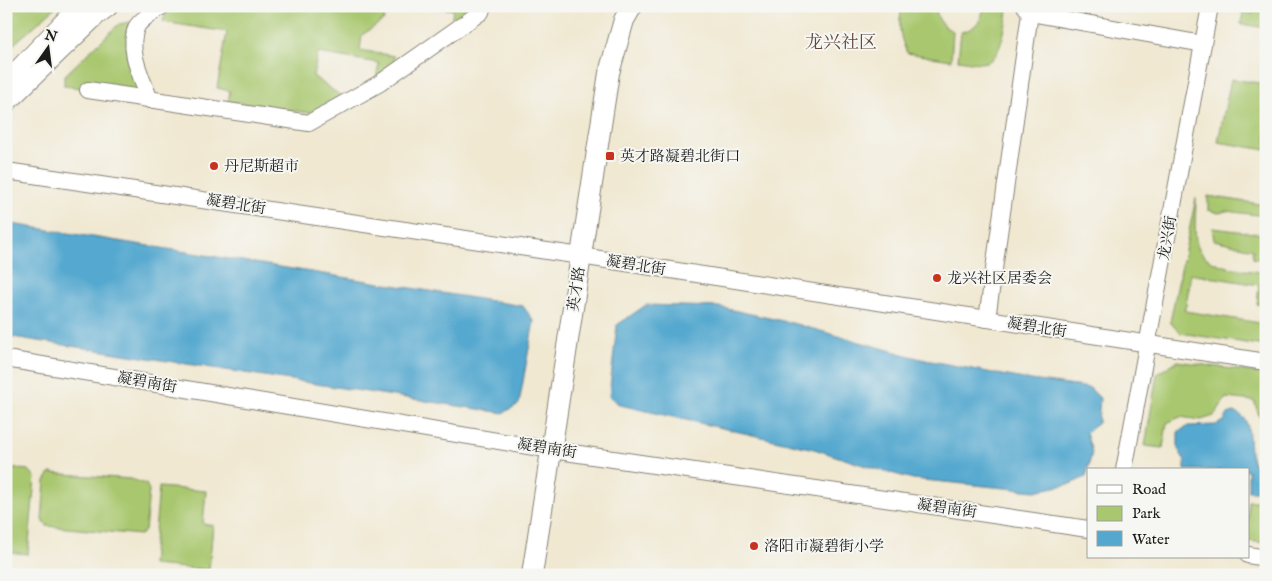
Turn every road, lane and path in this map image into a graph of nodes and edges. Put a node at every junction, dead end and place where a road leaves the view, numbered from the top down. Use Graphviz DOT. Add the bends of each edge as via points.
graph roads {
  1 [pos="80,6"];
  2 [pos="108,6"];
  3 [pos="162,6"];
  4 [pos="483,6"];
  5 [pos="622,6"];
  6 [pos="632,6"];
  7 [pos="1210,6"];
  8 [pos="1028,10"];
  9 [pos="1202,44"];
  10 [pos="6,82"];
  11 [pos="88,90"];
  12 [pos="150,100"];
  13 [pos="6,102"];
  14 [pos="6,171"];
  15 [pos="577,256"];
  16 [pos="987,319"];
  17 [pos="1148,344"];
  18 [pos="6,360"];
  19 [pos="1266,362"];
  20 [pos="549,449"];
  21 [pos="1124,468"];
  22 [pos="1087,529"];
  23 [pos="1250,555"];
  24 [pos="1266,558"];
  25 [pos="525,575"];
  26 [pos="532,575"];
  1 -- 10 [label="main road"];
  2 -- 13 [label="main road"];
  3 -- 12 [label="street" via="137,26 134,42 135,59"];
  4 -- 12 [label="street" via="482,12 380,83 309,123"];
  5 -- 15 [label="main road, 英才路" via="603,66"];
  6 -- 15 [label="main road, 英才路" via="624,20 610,73"];
  7 -- 9 [label="street, 龙兴街"];
  8 -- 9 [label="street"];
  8 -- 16 [label="street"];
  9 -- 17 [label="street, 龙兴街"];
  11 -- 12 [label="street"];
  14 -- 15 [label="street, 凝碧北街"];
  15 -- 16 [label="street, 凝碧北街"];
  15 -- 20 [label="main road, 英才路"];
  16 -- 17 [label="street, 凝碧北街"];
  17 -- 19 [label="street, 凝碧北街"];
  17 -- 21 [label="street, 龙兴街"];
  18 -- 20 [label="street, 凝碧南街"];
  20 -- 22 [label="street, 凝碧南街"];
  20 -- 25 [label="main road, 英才路"];
  20 -- 26 [label="main road, 英才路"];
  23 -- 24 [label="street"];
}
